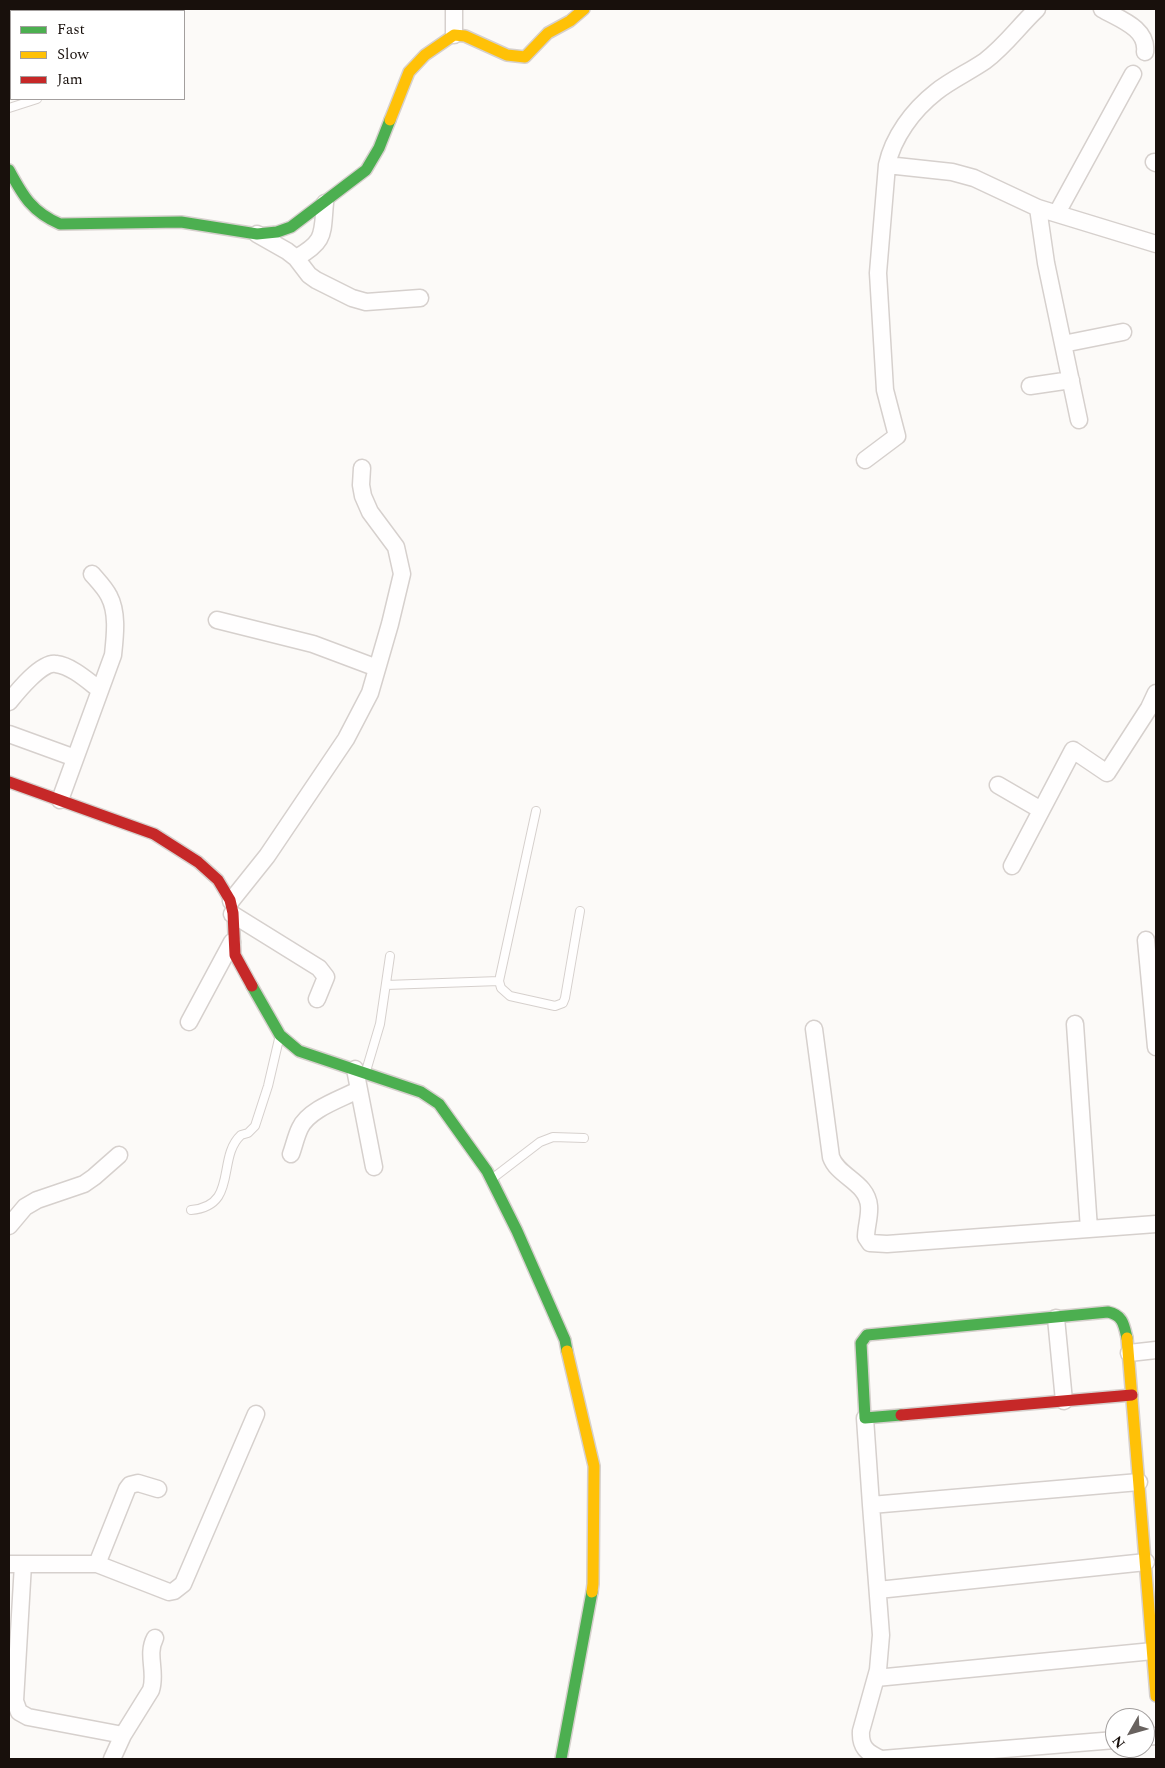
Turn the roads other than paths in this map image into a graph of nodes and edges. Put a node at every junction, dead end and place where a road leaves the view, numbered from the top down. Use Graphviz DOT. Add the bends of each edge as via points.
graph roads {
  1 [pos="454,9"];
  2 [pos="584,9"];
  3 [pos="1037,9"];
  4 [pos="1102,9"];
  5 [pos="454,35"];
  6 [pos="1144,52"];
  7 [pos="1133,74"];
  8 [pos="34,100"];
  9 [pos="9,108"];
  10 [pos="887,165"];
  11 [pos="9,170"];
  12 [pos="325,203"];
  13 [pos="1038,208"];
  14 [pos="1057,213"];
  15 [pos="257,234"];
  16 [pos="1156,244"];
  17 [pos="296,258"];
  18 [pos="420,298"];
  19 [pos="1123,332"];
  20 [pos="1063,344"];
  21 [pos="1071,380"];
  22 [pos="1030,386"];
  23 [pos="1079,420"];
  24 [pos="865,460"];
  25 [pos="362,468"];
  26 [pos="92,574"];
  27 [pos="217,620"];
  28 [pos="377,668"];
  29 [pos="100,690"];
  30 [pos="1156,693"];
  31 [pos="9,702"];
  32 [pos="9,734"];
  33 [pos="75,758"];
  34 [pos="9,782"];
  35 [pos="998,785"];
  36 [pos="60,800"];
  37 [pos="1042,810"];
  38 [pos="536,811"];
  39 [pos="1012,866"];
  40 [pos="232,907"];
  41 [pos="580,911"];
  42 [pos="1146,940"];
  43 [pos="232,942"];
  44 [pos="390,956"];
  45 [pos="499,981"];
  46 [pos="386,985"];
  47 [pos="317,999"];
  48 [pos="189,1022"];
  49 [pos="1075,1024"];
  50 [pos="814,1029"];
  51 [pos="280,1034"];
  52 [pos="1156,1047"];
  53 [pos="360,1071"];
  54 [pos="358,1090"];
  55 [pos="584,1138"];
  56 [pos="291,1154"];
  57 [pos="119,1155"];
  58 [pos="374,1167"];
  59 [pos="491,1180"];
  60 [pos="191,1210"];
  61 [pos="1156,1224"];
  62 [pos="9,1226"];
  63 [pos="1089,1229"];
  64 [pos="1056,1318"];
  65 [pos="1156,1350"];
  66 [pos="1129,1353"];
  67 [pos="1132,1395"];
  68 [pos="1064,1401"];
  69 [pos="256,1414"];
  70 [pos="865,1418"];
  71 [pos="1139,1482"];
  72 [pos="158,1489"];
  73 [pos="871,1505"];
  74 [pos="1146,1562"];
  75 [pos="16,1564"];
  76 [pos="98,1564"];
  77 [pos="878,1590"];
  78 [pos="155,1638"];
  79 [pos="1152,1651"];
  80 [pos="876,1678"];
  81 [pos="1156,1696"];
  82 [pos="122,1735"];
  83 [pos="1105,1741"];
  84 [pos="112,1759"];
  85 [pos="561,1759"];
  86 [pos="882,1759"];
  1 -- 5 [label="street"];
  2 -- 5 [label="street" via="548,33 525,58 507,55 465,36"];
  3 -- 10 [label="street" via="985,61 926,101 901,131"];
  4 -- 6 [label="street" via="1139,31 1146,46"];
  5 -- 12 [label="street" via="409,72 379,148 366,170"];
  7 -- 14 [label="street"];
  8 -- 9 [label="lane"];
  10 -- 13 [label="street" via="952,172 974,178"];
  10 -- 24 [label="street" via="878,274 886,390 897,436"];
  11 -- 15 [label="street" via="27,202 48,220 60,224 181,222"];
  12 -- 15 [label="street" via="291,227"];
  12 -- 17 [label="street" via="319,242"];
  13 -- 14 [label="street"];
  13 -- 20 [label="street"];
  14 -- 16 [label="street"];
  15 -- 17 [label="street"];
  17 -- 18 [label="street" via="309,275 352,298 366,302"];
  19 -- 20 [label="street"];
  20 -- 21 [label="street"];
  21 -- 22 [label="street"];
  21 -- 23 [label="street"];
  25 -- 28 [label="street" via="363,496 370,512 396,546 402,574"];
  26 -- 29 [label="street" via="109,595 113,607 113,655"];
  27 -- 28 [label="street" via="313,644"];
  28 -- 40 [label="street" via="370,693 346,739"];
  29 -- 31 [label="street" via="71,670 50,664"];
  29 -- 33 [label="street"];
  30 -- 37 [label="street" via="1150,708 1107,773 1073,750"];
  32 -- 33 [label="street"];
  33 -- 36 [label="street"];
  34 -- 36 [label="street"];
  35 -- 37 [label="street"];
  36 -- 40 [label="street" via="154,834 177,846 217,880"];
  37 -- 39 [label="street"];
  38 -- 45 [label="lane"];
  40 -- 43 [label="street"];
  40 -- 47 [label="street" via="320,968 326,977"];
  41 -- 45 [label="lane" via="563,1003 555,1006 510,996 501,988"];
  42 -- 52 [label="street"];
  43 -- 48 [label="street"];
  43 -- 51 [label="street" via="243,970"];
  44 -- 46 [label="lane"];
  45 -- 46 [label="lane"];
  46 -- 53 [label="lane" via="380,1024"];
  49 -- 63 [label="street"];
  50 -- 63 [label="street" via="831,1157 839,1171 859,1186 867,1199 866,1237 870,1244"];
  51 -- 53 [label="street" via="300,1051"];
  51 -- 60 [label="lane" via="255,1126 241,1135 233,1147 219,1196 212,1204"];
  53 -- 54 [label="street"];
  53 -- 59 [label="street" via="421,1092 439,1104"];
  54 -- 56 [label="street" via="308,1118 300,1126"];
  54 -- 58 [label="street"];
  55 -- 59 [label="lane" via="553,1137 540,1142"];
  57 -- 62 [label="street" via="84,1184 26,1207"];
  59 -- 85 [label="street" via="518,1231 565,1340 594,1466 593,1584"];
  61 -- 63 [label="street"];
  64 -- 66 [label="street" via="1108,1312 1117,1315 1124,1322"];
  64 -- 68 [label="street"];
  64 -- 70 [label="street" via="867,1335 860,1347"];
  65 -- 66 [label="street"];
  66 -- 67 [label="street"];
  67 -- 68 [label="street"];
  67 -- 71 [label="street"];
  68 -- 70 [label="street"];
  69 -- 76 [label="street" via="183,1584 178,1589 169,1592"];
  70 -- 73 [label="street"];
  71 -- 73 [label="street"];
  71 -- 74 [label="street"];
  72 -- 76 [label="street" via="138,1483 126,1489"];
  73 -- 77 [label="street"];
  74 -- 77 [label="street"];
  74 -- 79 [label="street"];
  75 -- 76 [label="street"];
  75 -- 82 [label="street" via="15,1701 18,1712"];
  77 -- 80 [label="street" via="881,1635"];
  78 -- 82 [label="street" via="151,1649 151,1690"];
  79 -- 80 [label="street"];
  79 -- 81 [label="street"];
  80 -- 86 [label="street" via="860,1739 870,1754"];
  82 -- 84 [label="street"];
  83 -- 86 [label="street"];
}
